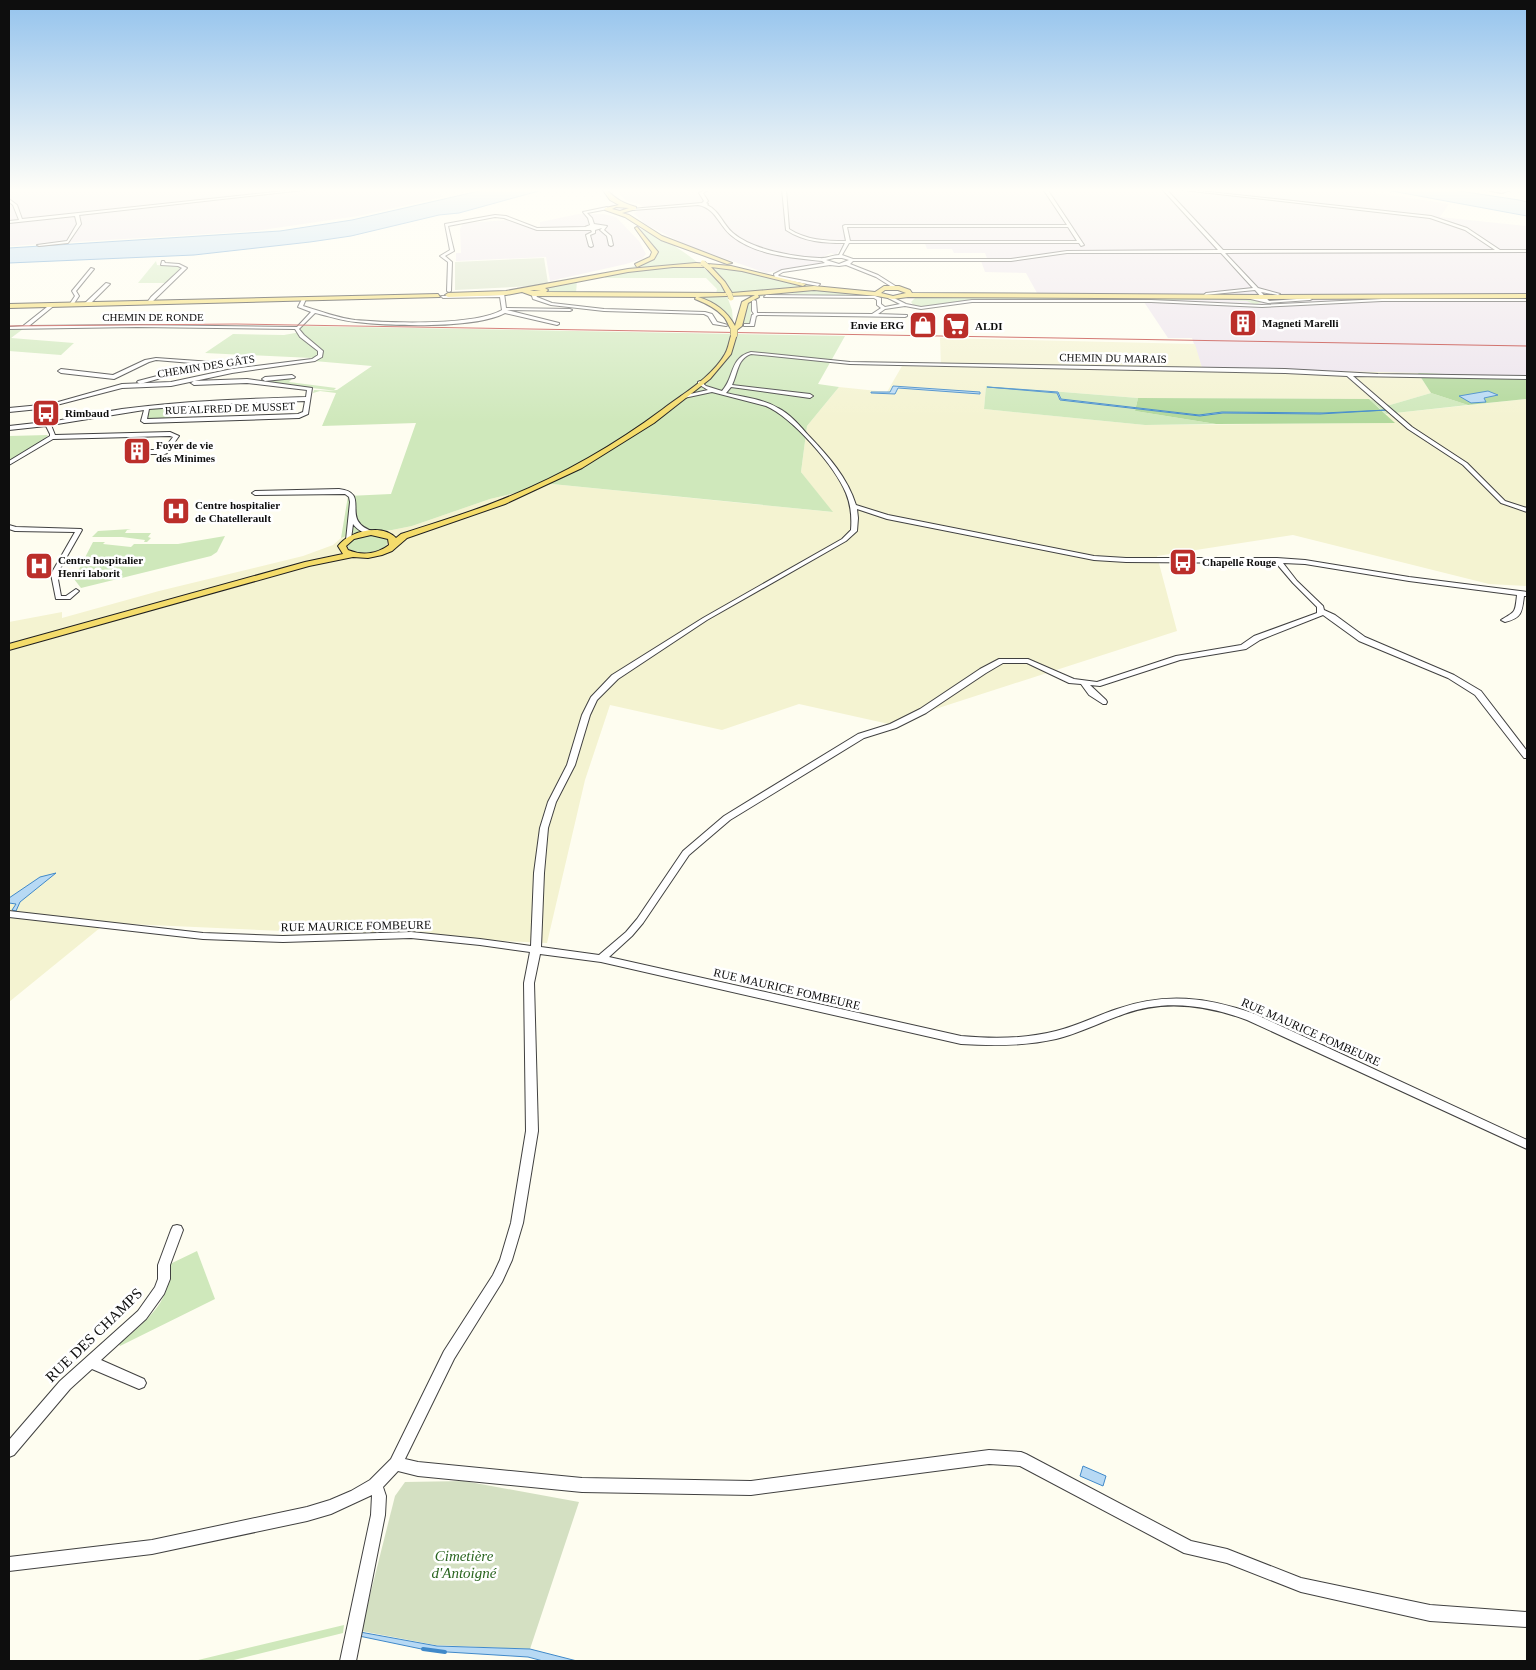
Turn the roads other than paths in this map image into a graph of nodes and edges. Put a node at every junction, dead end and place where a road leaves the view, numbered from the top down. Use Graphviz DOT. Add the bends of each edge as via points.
graph roads {
  1 [pos="182,267"];
  2 [pos="449,267"];
  3 [pos="628,267"];
  4 [pos="650,267"];
  5 [pos="707,267"];
  6 [pos="723,267"];
  7 [pos="741,267"];
  8 [pos="809,267"];
  9 [pos="854,267"];
  10 [pos="1236,267"];
  11 [pos="92,270"];
  12 [pos="601,274"];
  13 [pos="776,278"];
  14 [pos="108,284"];
  15 [pos="818,285"];
  16 [pos="882,289"];
  17 [pos="783,290"];
  18 [pos="540,291"];
  19 [pos="526,292"];
  20 [pos="446,293"];
  21 [pos="503,294"];
  22 [pos="534,294"];
  23 [pos="907,294"];
  24 [pos="1285,294"];
  25 [pos="660,295"];
  26 [pos="1527,295"];
  27 [pos="766,296"];
  28 [pos="1237,297"];
  29 [pos="890,298"];
  30 [pos="1264,298"];
  31 [pos="302,299"];
  32 [pos="1527,300"];
  33 [pos="754,301"];
  34 [pos="149,302"];
  35 [pos="71,304"];
  36 [pos="88,304"];
  37 [pos="9,305"];
  38 [pos="53,305"];
  39 [pos="905,305"];
  40 [pos="577,307"];
  41 [pos="884,308"];
  42 [pos="504,310"];
  43 [pos="314,311"];
  44 [pos="756,314"];
  45 [pos="414,315"];
  46 [pos="873,315"];
  47 [pos="365,316"];
  48 [pos="905,316"];
  49 [pos="454,318"];
  50 [pos="464,320"];
  51 [pos="361,321"];
  52 [pos="408,322"];
  53 [pos="557,324"];
  54 [pos="726,325"];
  55 [pos="746,325"];
  56 [pos="9,328"];
  57 [pos="24,328"];
  58 [pos="297,328"];
  59 [pos="734,333"];
  60 [pos="62,371"];
  61 [pos="1349,375"];
  62 [pos="114,377"];
  63 [pos="292,377"];
  64 [pos="1527,377"];
  65 [pos="247,381"];
  66 [pos="179,382"];
  67 [pos="700,383"];
  68 [pos="136,385"];
  69 [pos="128,386"];
  70 [pos="731,386"];
  71 [pos="716,391"];
  72 [pos="723,392"];
  73 [pos="684,396"];
  74 [pos="810,396"];
  75 [pos="308,399"];
  76 [pos="42,408"];
  77 [pos="147,408"];
  78 [pos="9,410"];
  79 [pos="47,425"];
  80 [pos="9,428"];
  81 [pos="52,437"];
  82 [pos="148,452"];
  83 [pos="9,464"];
  84 [pos="256,493"];
  85 [pos="853,506"];
  86 [pos="352,509"];
  87 [pos="1527,510"];
  88 [pos="9,527"];
  89 [pos="377,533"];
  90 [pos="345,542"];
  91 [pos="393,546"];
  92 [pos="351,555"];
  93 [pos="1277,560"];
  94 [pos="76,592"];
  95 [pos="1524,593"];
  96 [pos="1321,610"];
  97 [pos="1505,620"];
  98 [pos="9,641"];
  99 [pos="9,647"];
  100 [pos="1083,682"];
  101 [pos="1104,702"];
  102 [pos="1527,756"];
  103 [pos="9,914"];
  104 [pos="536,950"];
  105 [pos="601,959"];
  106 [pos="1527,1145"];
  107 [pos="177,1230"];
  108 [pos="91,1362"];
  109 [pos="139,1384"];
  110 [pos="9,1450"];
  111 [pos="396,1464"];
  112 [pos="375,1485"];
  113 [pos="9,1564"];
  114 [pos="1527,1620"];
  115 [pos="348,1661"];
  1 -- 34 [label="street" via="174,280"];
  2 -- 20 [label="street"];
  3 -- 12 [label="main road"];
  4 -- 12 [label="main road"];
  5 -- 59 [label="main road" via="723,283 732,301"];
  6 -- 13 [label="main road"];
  7 -- 13 [label="main road"];
  8 -- 15 [label="street" via="776,274 780,278"];
  9 -- 16 [label="street" via="877,276"];
  10 -- 30 [label="street"];
  11 -- 35 [label="street" via="74,292 77,296"];
  12 -- 18 [label="main road"];
  13 -- 15 [label="main road"];
  14 -- 36 [label="street"];
  15 -- 16 [label="main road"];
  16 -- 17 [label="main road"];
  16 -- 23 [label="main road" via="895,288"];
  16 -- 29 [label="main road"];
  17 -- 25 [label="main road" via="739,295"];
  17 -- 59 [label="main road" via="746,300 740,326"];
  18 -- 19 [label="main road"];
  18 -- 22 [label="main road"];
  18 -- 25 [label="main road"];
  19 -- 21 [label="main road"];
  19 -- 22 [label="main road"];
  20 -- 21 [label="main road"];
  20 -- 21 [label="street"];
  20 -- 31 [label="main road"];
  21 -- 42 [label="street"];
  22 -- 40 [label="street" via="534,298 546,303"];
  23 -- 28 [label="main road"];
  23 -- 29 [label="main road"];
  23 -- 30 [label="main road" via="1206,294"];
  23 -- 39 [label="street"];
  24 -- 26 [label="main road"];
  24 -- 30 [label="main road"];
  24 -- 30 [label="main road"];
  25 -- 59 [label="main road" via="706,300 728,317"];
  26 -- 30 [label="main road"];
  27 -- 41 [label="street" via="875,296"];
  28 -- 30 [label="main road"];
  28 -- 30 [label="main road"];
  29 -- 39 [label="street"];
  30 -- 32 [label="street"];
  30 -- 39 [label="street" via="972,301 926,308"];
  31 -- 34 [label="main road"];
  31 -- 43 [label="street" via="300,307"];
  33 -- 44 [label="street"];
  34 -- 36 [label="main road"];
  35 -- 36 [label="main road"];
  35 -- 38 [label="main road"];
  36 -- 38 [label="main road"];
  37 -- 38 [label="main road"];
  38 -- 57 [label="street"];
  39 -- 41 [label="street"];
  40 -- 42 [label="street" via="562,311"];
  40 -- 54 [label="street" via="701,312 710,315 715,323"];
  41 -- 46 [label="street"];
  42 -- 50 [label="street" via="495,317"];
  42 -- 53 [label="street"];
  43 -- 51 [label="street"];
  43 -- 58 [label="street"];
  44 -- 46 [label="street"];
  44 -- 55 [label="street" via="752,325"];
  45 -- 52 [label="street"];
  46 -- 48 [label="street"];
  47 -- 51 [label="street"];
  49 -- 50 [label="street"];
  50 -- 52 [label="street"];
  51 -- 52 [label="street"];
  56 -- 57 [label="street, CHEMIN DE RONDE"];
  57 -- 58 [label="street, CHEMIN DE RONDE"];
  58 -- 66 [label="street, CHEMIN DES GÂTS" via="321,351 320,356"];
  59 -- 67 [label="main road" via="726,356"];
  59 -- 89 [label="main road" via="708,368 686,387 589,455 531,484 471,508 416,527"];
  60 -- 62 [label="street"];
  61 -- 64 [label="street, CHEMIN DU MARAIS"];
  61 -- 70 [label="street, CHEMIN DU MARAIS" via="850,363 756,353 738,359"];
  61 -- 87 [label="street" via="1410,428 1465,464 1503,502"];
  62 -- 68 [label="street" via="156,359 212,363"];
  62 -- 69 [label="street"];
  63 -- 65 [label="street"];
  65 -- 66 [label="street"];
  65 -- 75 [label="street, RUE ALFRED DE MUSSET" via="310,389"];
  66 -- 68 [label="street, CHEMIN DES GÂTS"];
  67 -- 71 [label="street" via="704,388"];
  67 -- 73 [label="main road"];
  68 -- 69 [label="street, CHEMIN DES GÂTS"];
  69 -- 76 [label="street, CHEMIN DES GÂTS"];
  70 -- 72 [label="street"];
  70 -- 74 [label="street"];
  71 -- 72 [label="street"];
  71 -- 73 [label="street"];
  72 -- 85 [label="street" via="760,402 792,420 842,479"];
  73 -- 91 [label="main road" via="630,436 572,471 495,505 403,536"];
  75 -- 77 [label="street" via="220,400"];
  75 -- 77 [label="street, RUE ALFRED DE MUSSET" via="306,413 299,416 144,420"];
  76 -- 78 [label="street, CHEMIN DES GÂTS"];
  76 -- 79 [label="street"];
  77 -- 79 [label="street"];
  79 -- 80 [label="street"];
  79 -- 81 [label="street"];
  81 -- 82 [label="street" via="176,436 165,452"];
  81 -- 83 [label="street"];
  84 -- 86 [label="street" via="343,492 352,496"];
  85 -- 93 [label="street" via="896,519 1094,558"];
  85 -- 104 [label="street" via="856,525 852,536 705,619 615,677 594,700 586,715 571,766 552,802 544,828"];
  86 -- 89 [label="street" via="357,526"];
  86 -- 90 [label="street"];
  88 -- 94 [label="street" via="75,528 79,531 54,574 57,598 68,598"];
  89 -- 90 [label="main road" via="358,535"];
  89 -- 91 [label="main road" via="392,538"];
  90 -- 92 [label="main road" via="344,551"];
  90 -- 98 [label="main road" via="328,554"];
  91 -- 92 [label="main road" via="377,554"];
  92 -- 99 [label="main road" via="316,561"];
  93 -- 95 [label="street"];
  93 -- 96 [label="street"];
  95 -- 97 [label="street" via="1519,611"];
  96 -- 100 [label="street" via="1320,614 1256,638 1243,647 1180,658 1097,684"];
  96 -- 102 [label="street" via="1362,638 1471,687"];
  100 -- 101 [label="street"];
  100 -- 105 [label="street" via="1072,681 1028,661 1002,661 923,711 893,726 861,736 727,818 692,847 640,921"];
  103 -- 104 [label="street, RUE MAURICE FOMBEURE" via="219,937 283,939 411,935"];
  104 -- 105 [label="street, RUE MAURICE FOMBEURE"];
  104 -- 111 [label="street" via="529,983 532,1131 512,1241 498,1278 449,1356"];
  105 -- 106 [label="street, RUE MAURICE FOMBEURE" via="961,1040 986,1042 1038,1039 1158,1002 1213,1005 1278,1029"];
  107 -- 108 [label="street, RUE DES CHAMPS" via="164,1265 164,1279 153,1303"];
  108 -- 109 [label="street"];
  108 -- 110 [label="street, RUE DES CHAMPS" via="65,1385"];
  111 -- 112 [label="street"];
  111 -- 114 [label="street" via="418,1469 582,1485 751,1488 989,1457 1021,1459 1189,1548 1227,1556 1301,1585 1430,1614"];
  112 -- 113 [label="street" via="331,1507 162,1545"];
  112 -- 115 [label="street" via="379,1496 378,1515"];
}
